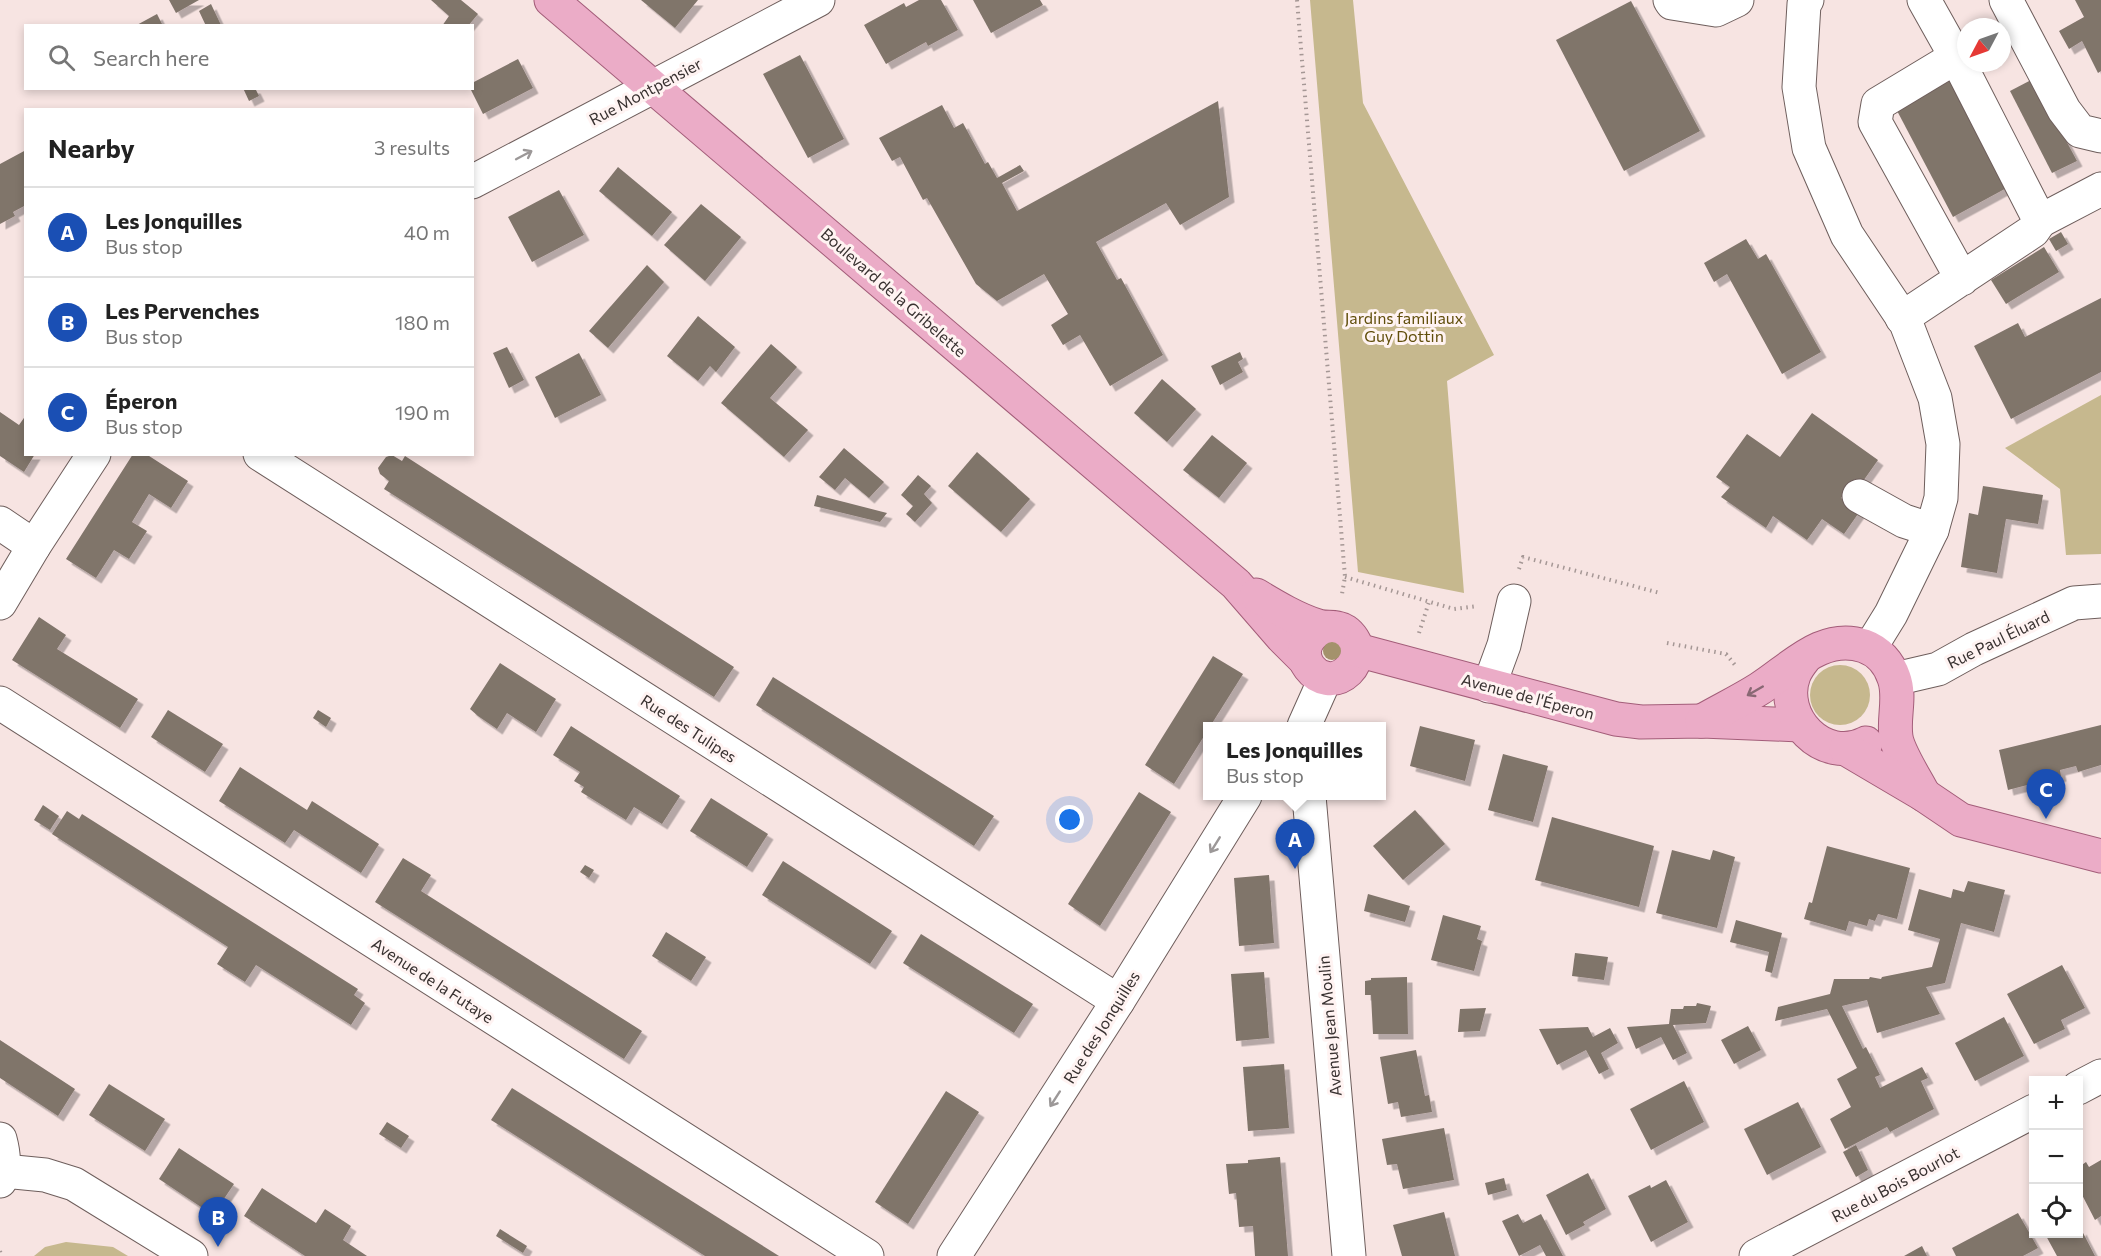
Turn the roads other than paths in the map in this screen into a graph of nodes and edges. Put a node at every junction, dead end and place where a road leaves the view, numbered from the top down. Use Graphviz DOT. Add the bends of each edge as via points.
graph roads {
  1 [pos="551,0"];
  2 [pos="819,0"];
  3 [pos="1670,0"];
  4 [pos="1737,0"];
  5 [pos="1924,0"];
  6 [pos="2006,0"];
  7 [pos="1800,1"];
  8 [pos="1956,57"];
  9 [pos="654,87"];
  10 [pos="2101,136"];
  11 [pos="474,181"];
  12 [pos="2101,189"];
  13 [pos="2040,221"];
  14 [pos="1962,279"];
  15 [pos="1902,318"];
  16 [pos="93,456"];
  17 [pos="263,456"];
  18 [pos="1860,496"];
  19 [pos="0,523"];
  20 [pos="1932,530"];
  21 [pos="34,546"];
  22 [pos="1236,584"];
  23 [pos="1514,601"];
  24 [pos="2101,601"];
  25 [pos="0,603"];
  26 [pos="1328,627"];
  27 [pos="1870,648"];
  28 [pos="1357,650"];
  29 [pos="1804,659"];
  30 [pos="1312,668"];
  31 [pos="1895,679"];
  32 [pos="1489,686"];
  33 [pos="0,703"];
  34 [pos="1894,712"];
  35 [pos="1702,721"];
  36 [pos="1305,722"];
  37 [pos="1800,725"];
  38 [pos="1846,748"];
  39 [pos="1924,795"];
  40 [pos="1242,800"];
  41 [pos="1309,800"];
  42 [pos="2101,856"];
  43 [pos="1118,1001"];
  44 [pos="2101,1076"];
  45 [pos="2083,1086"];
  46 [pos="2029,1115"];
  47 [pos="1,1164"];
  48 [pos="191,1256"];
  49 [pos="867,1256"];
  50 [pos="954,1256"];
  51 [pos="1349,1256"];
  52 [pos="1756,1256"];
  1 -- 9 [label="main road, Boulevard de la Gribelette"];
  2 -- 9 [label="street, Rue Montpensier"];
  3 -- 4 [label="street" via="1716,10"];
  5 -- 8 [label="street"];
  6 -- 10 [label="street" via="2064,110 2080,131"];
  7 -- 15 [label="street" via="1799,87 1809,148 1847,235"];
  8 -- 13 [label="street"];
  8 -- 14 [label="street" via="1878,104 1875,122"];
  11 -- 9 [label="street, Rue Montpensier, one-way"];
  9 -- 22 [label="main road, Boulevard de la Gribelette"];
  12 -- 13 [label="street"];
  13 -- 14 [label="street" via="2033,231"];
  14 -- 15 [label="street"];
  15 -- 20 [label="street" via="1935,398 1943,444 1941,498"];
  16 -- 21 [label="street"];
  17 -- 43 [label="street, Rue des Tulipes"];
  18 -- 20 [label="street" via="1904,521"];
  19 -- 21 [label="street"];
  20 -- 27 [label="street"];
  21 -- 25 [label="street"];
  22 -- 26 [label="main road, Boulevard de la Gribelette" via="1292,616"];
  22 -- 30 [label="main road, Boulevard de la Gribelette"];
  23 -- 32 [label="street"];
  24 -- 31 [label="street, Rue Paul Éluard" via="2074,603 1938,669"];
  26 -- 28 [label="main road" via="1343,629"];
  26 -- 30 [label="main road" via="1313,632 1307,640 1304,649"];
  27 -- 29 [label="main road, Avenue de l'Éperon" via="1834,642"];
  27 -- 31 [label="main road" via="1881,656"];
  28 -- 30 [label="main road" via="1352,668 1338,678"];
  28 -- 32 [label="main road, Avenue de l'Éperon"];
  29 -- 35 [label="main road, Avenue de l'Éperon, one-way"];
  29 -- 37 [label="main road" via="1794,674 1790,692 1792,709"];
  30 -- 36 [label="street" via="1321,688"];
  31 -- 34 [label="main road" via="1898,695"];
  32 -- 35 [label="main road, Avenue de l'Éperon" via="1616,719"];
  33 -- 49 [label="street, Avenue de la Futaye"];
  34 -- 38 [label="main road" via="1876,738 1862,746"];
  34 -- 39 [label="main road" via="1896,740"];
  35 -- 37 [label="main road, Avenue de l'Éperon"];
  37 -- 38 [label="main road" via="1812,738 1828,746"];
  38 -- 39 [label="main road"];
  39 -- 42 [label="main road" via="1961,820"];
  40 -- 43 [label="street, Rue des Jonquilles, one-way"];
  41 -- 51 [label="street, Avenue Jean Moulin"];
  43 -- 50 [label="street, Rue des Jonquilles, one-way"];
  44 -- 45 [label="street"];
  46 -- 52 [label="street, Rue du Bois Bourlot"];
  47 -- 48 [label="street" via="74,1184"];
}
